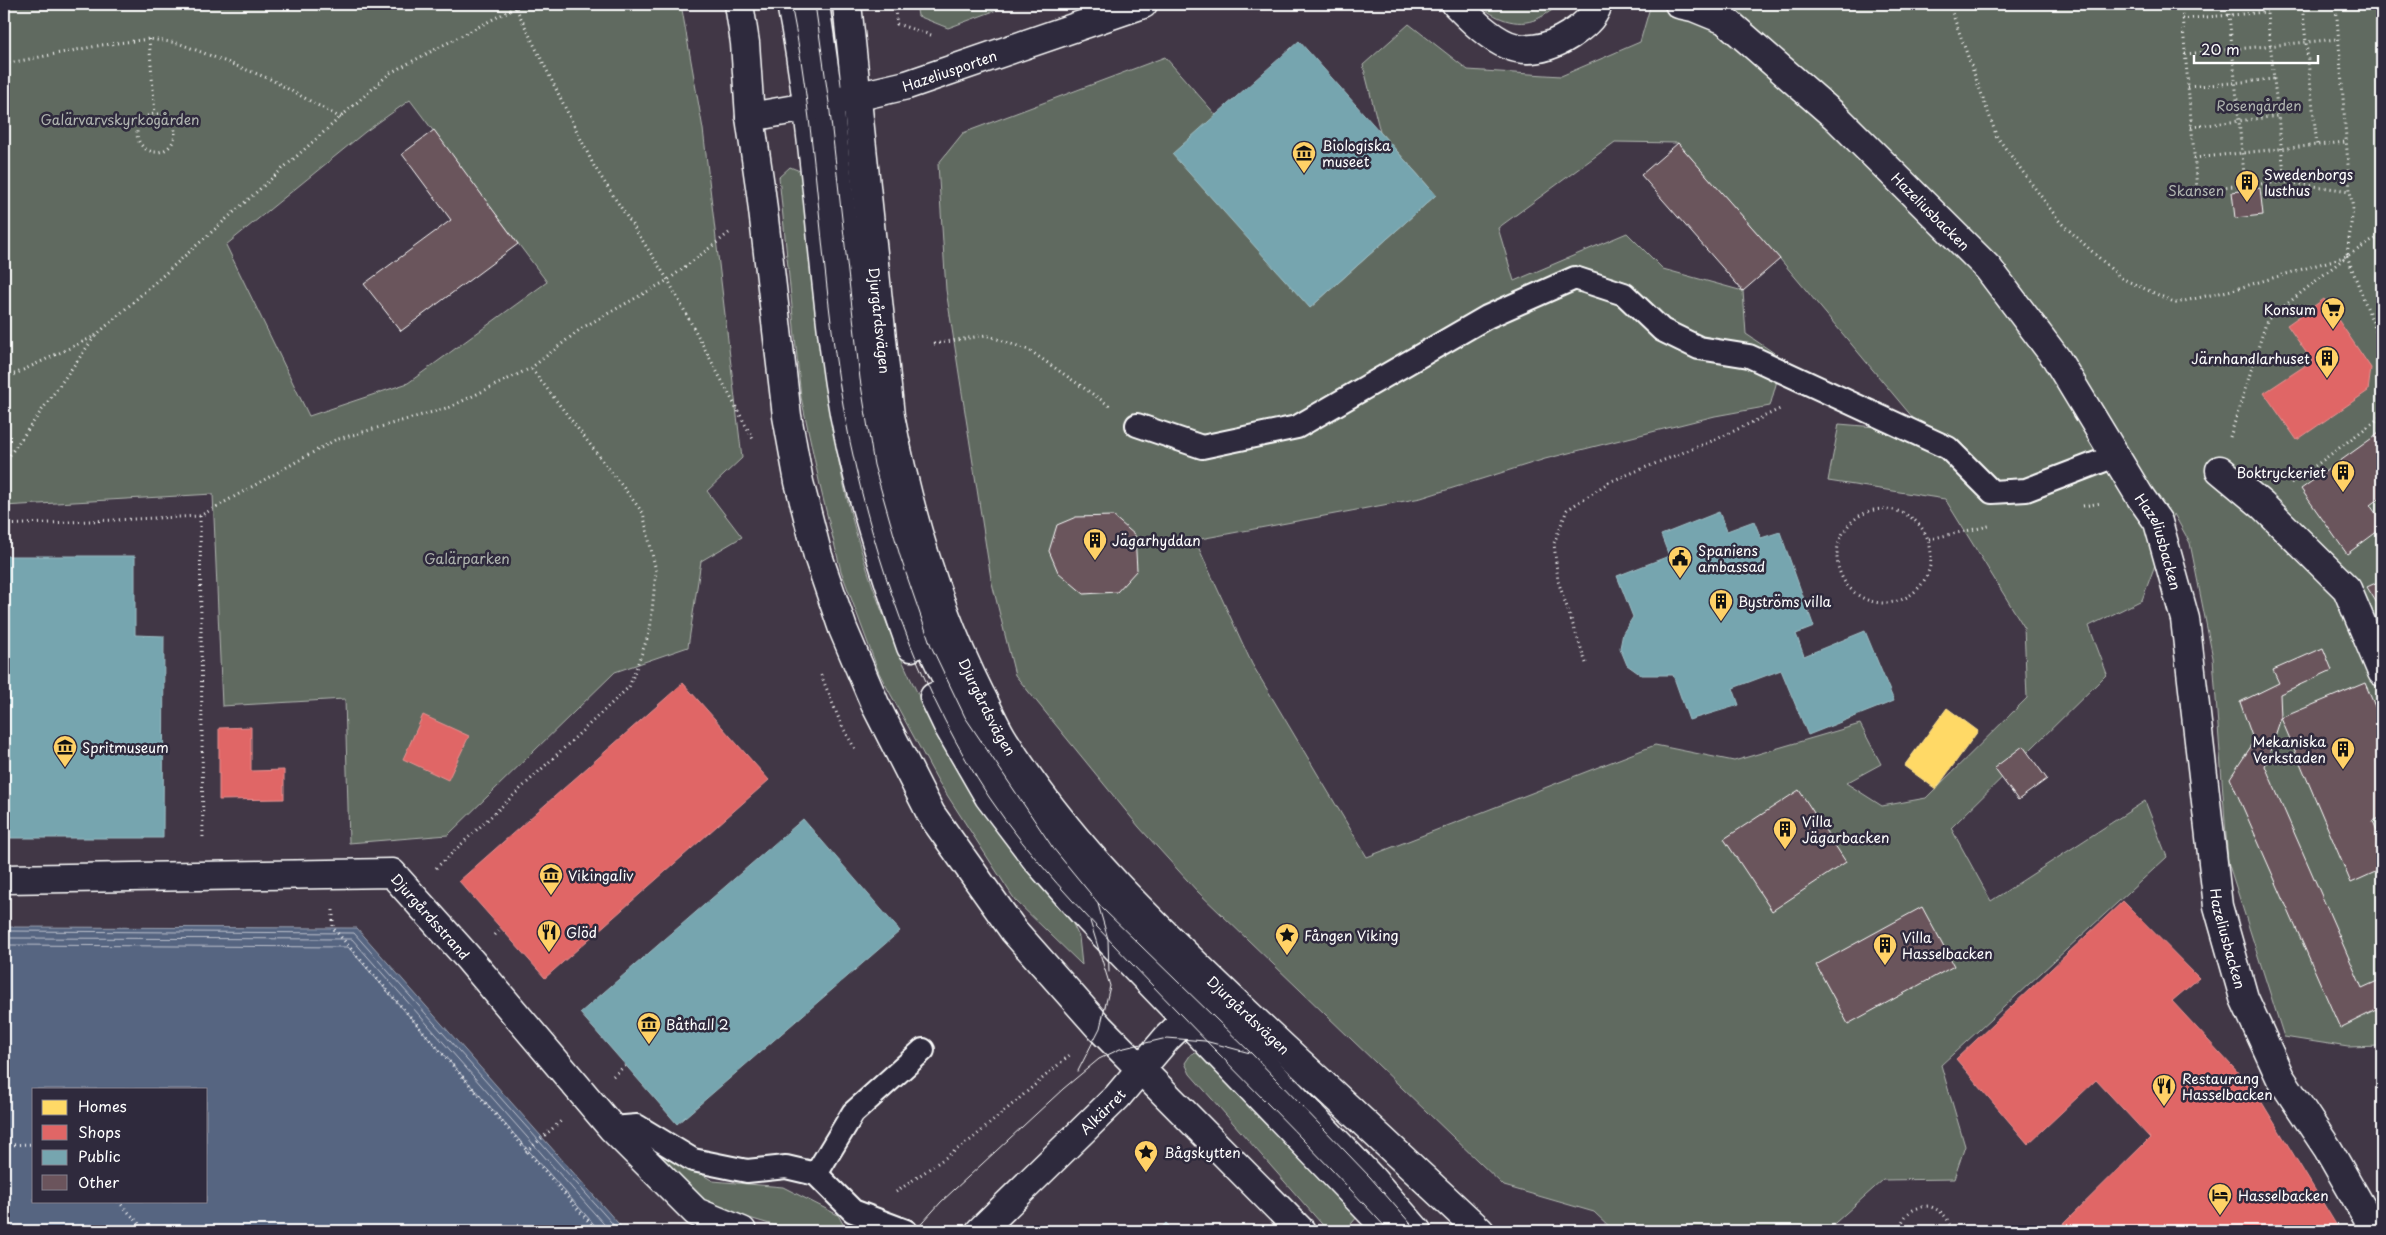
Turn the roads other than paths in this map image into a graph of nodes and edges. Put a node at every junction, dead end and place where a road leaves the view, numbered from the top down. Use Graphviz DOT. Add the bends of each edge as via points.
graph roads {
  1 [pos="739,4"];
  2 [pos="791,4"];
  3 [pos="815,4"];
  4 [pos="847,4"];
  5 [pos="1143,4"];
  6 [pos="1456,4"];
  7 [pos="1598,4"];
  8 [pos="1679,4"];
  9 [pos="858,97"];
  10 [pos="819,105"];
  11 [pos="750,117"];
  12 [pos="1137,425"];
  13 [pos="2115,456"];
  14 [pos="2220,470"];
  15 [pos="2382,672"];
  16 [pos="4,879"];
  17 [pos="1202,1004"];
  18 [pos="923,1050"];
  19 [pos="1141,1068"];
  20 [pos="612,1128"];
  21 [pos="816,1174"];
  22 [pos="742,1231"];
  23 [pos="906,1231"];
  24 [pos="980,1231"];
  25 [pos="1301,1231"];
  26 [pos="1389,1231"];
  27 [pos="1417,1231"];
  28 [pos="1480,1231"];
  29 [pos="2375,1231"];
  1 -- 11 [label="street"];
  2 -- 10 [label="street, Djurgårdsvägen"];
  3 -- 10 [label="street, Djurgårdsvägen"];
  4 -- 9 [label="street, Djurgårdsvägen"];
  5 -- 9 [label="street, Hazeliusporten" via="907,85"];
  6 -- 7 [label="street" via="1496,41 1532,50 1552,44 1581,28"];
  8 -- 13 [label="street, Hazeliusbacken" via="1725,20 1836,117 1988,268 2056,358"];
  9 -- 10 [label="street, Hazeliusporten"];
  9 -- 17 [label="street, Djurgårdsvägen" via="890,416 903,481 942,611 1002,736 1038,789"];
  10 -- 11 [label="street, Hazeliusporten"];
  10 -- 17 [label="street, Djurgårdsvägen" via="874,465 900,556 931,646 965,717 1053,848 1103,909"];
  11 -- 19 [label="street" via="787,416 799,482 818,556 843,630 875,704 931,814 1014,931 1100,1028"];
  12 -- 13 [label="lane" via="1202,447 1298,427 1487,317 1575,278 1624,294 1662,330 1699,348 1749,356 1948,448 1992,492 2026,490"];
  13 -- 29 [label="street, Hazeliusbacken" via="2158,522 2185,620 2218,906 2244,998 2280,1077 2328,1149"];
  14 -- 15 [label="street" via="2262,505 2347,588"];
  16 -- 20 [label="street, Djurgårdsstrand" via="392,873"];
  17 -- 19 [label="street, Alkärret"];
  17 -- 26 [label="street, Djurgårdsvägen" via="1350,1189"];
  17 -- 27 [label="street, Djurgårdsvägen"];
  17 -- 28 [label="street, Djurgårdsvägen"];
  18 -- 21 [label="lane" via="853,1113"];
  19 -- 24 [label="street, Alkärret" via="1117,1098"];
  19 -- 25 [label="street"];
  20 -- 21 [label="lane" via="638,1126 694,1160 747,1170 786,1167"];
  20 -- 22 [label="street, Djurgårdsstrand" via="696,1212"];
  21 -- 23 [label="lane" via="852,1211"];
}
